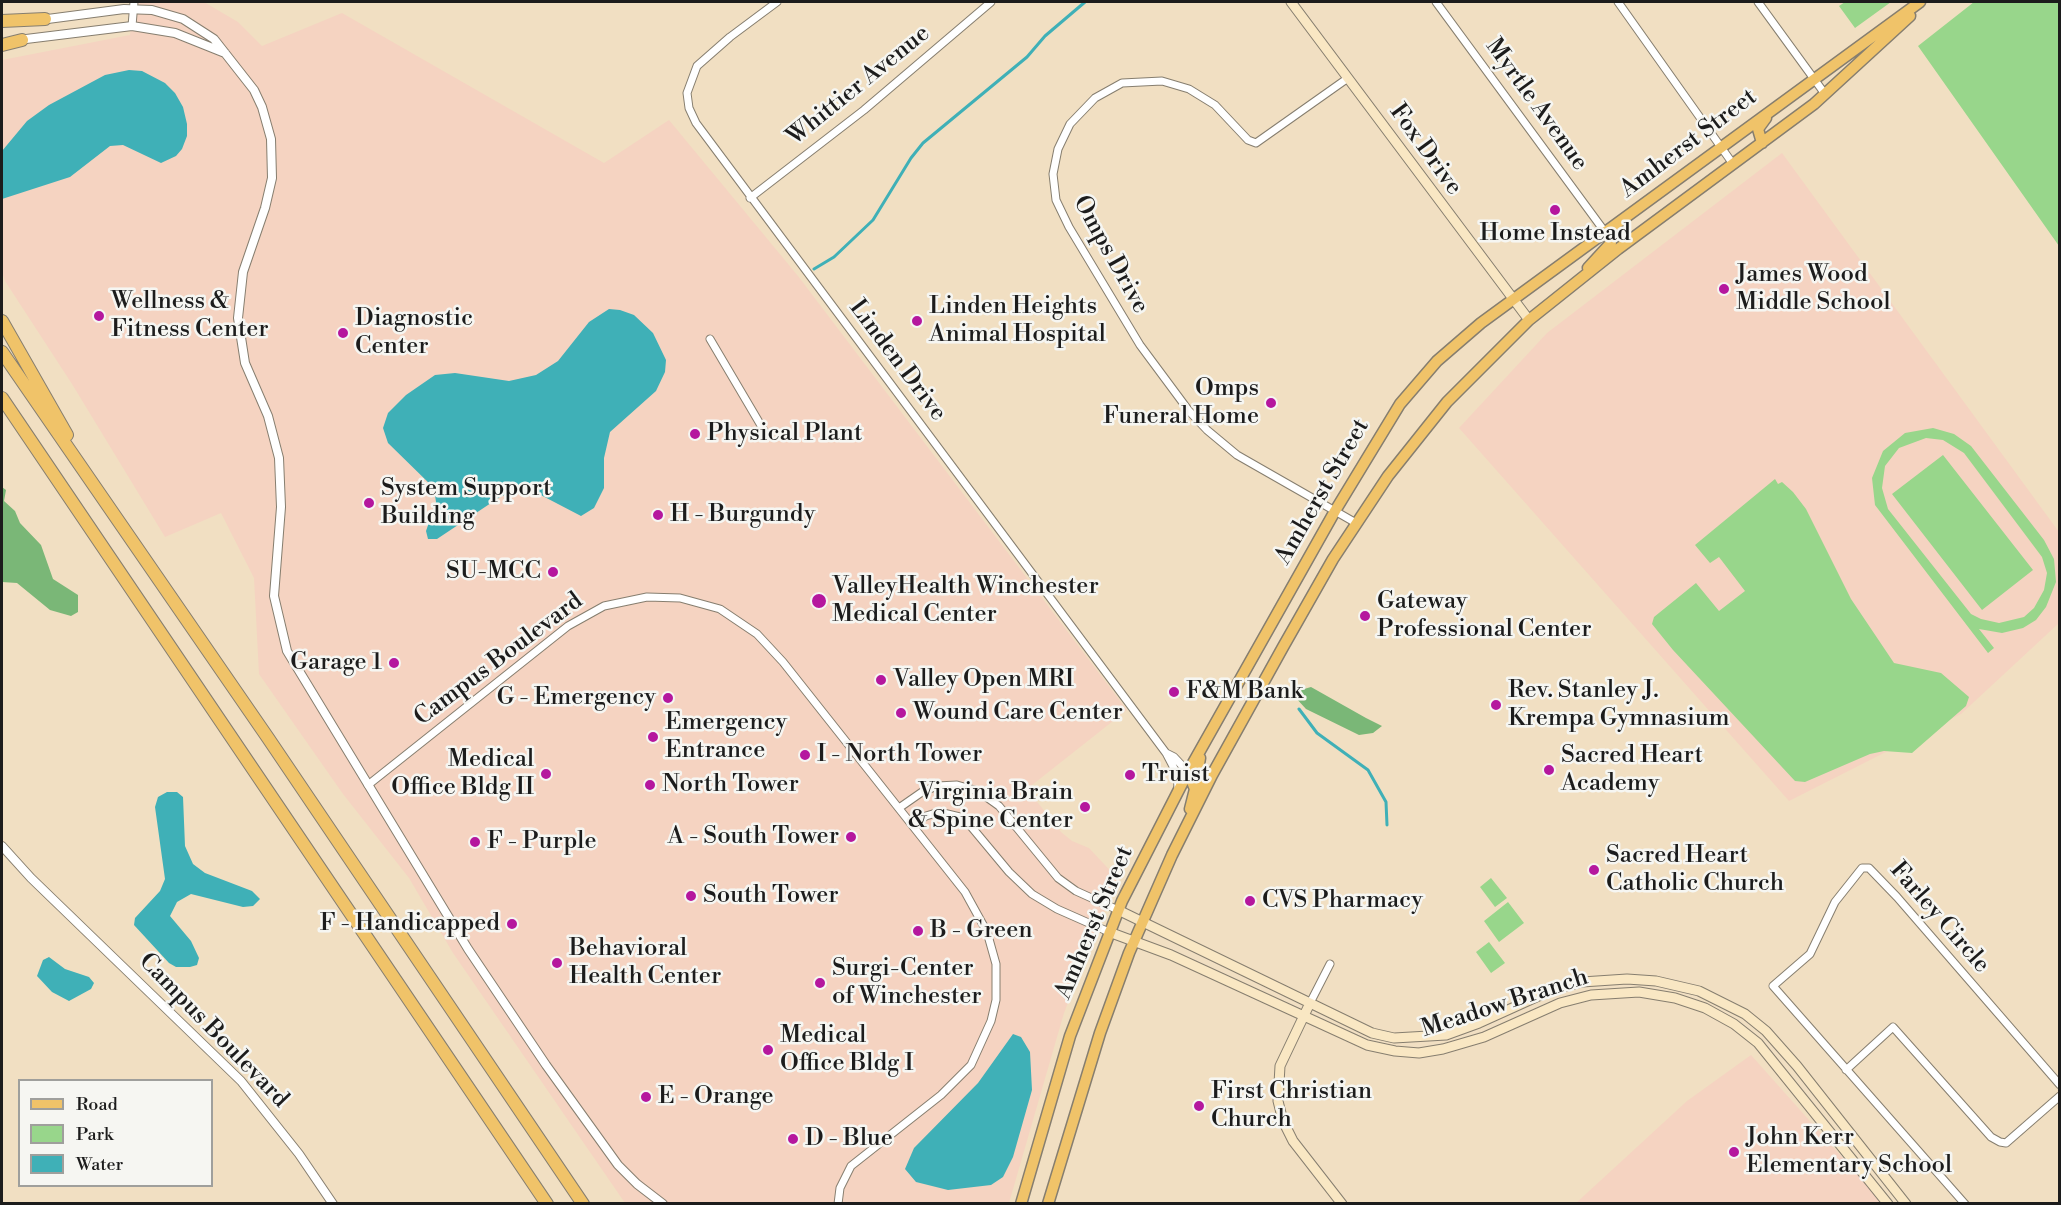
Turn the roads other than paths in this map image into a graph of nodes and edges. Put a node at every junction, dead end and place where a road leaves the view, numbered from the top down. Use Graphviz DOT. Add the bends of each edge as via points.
graph roads {
  1 [pos="777,2"];
  2 [pos="991,2"];
  3 [pos="1292,2"];
  4 [pos="1436,2"];
  5 [pos="1617,2"];
  6 [pos="1758,2"];
  7 [pos="1922,2"];
  8 [pos="134,5"];
  9 [pos="45,19"];
  10 [pos="2,21"];
  11 [pos="132,26"];
  12 [pos="2,27"];
  13 [pos="22,40"];
  14 [pos="2,44"];
  15 [pos="225,53"];
  16 [pos="1348,78"];
  17 [pos="1812,79"];
  18 [pos="1825,94"];
  19 [pos="1776,106"];
  20 [pos="1762,143"];
  21 [pos="1721,147"];
  22 [pos="1733,164"];
  23 [pos="750,198"];
  24 [pos="1605,232"];
  25 [pos="1581,278"];
  26 [pos="1513,300"];
  27 [pos="1529,320"];
  28 [pos="2,321"];
  29 [pos="710,339"];
  30 [pos="2,352"];
  31 [pos="2,398"];
  32 [pos="2,408"];
  33 [pos="766,434"];
  34 [pos="52,474"];
  35 [pos="109,506"];
  36 [pos="1335,511"];
  37 [pos="1356,523"];
  38 [pos="1202,748"];
  39 [pos="1166,753"];
  40 [pos="1188,772"];
  41 [pos="368,785"];
  42 [pos="1205,789"];
  43 [pos="1178,792"];
  44 [pos="899,808"];
  45 [pos="912,825"];
  46 [pos="1185,829"];
  47 [pos="2,846"];
  48 [pos="1118,910"];
  49 [pos="1143,922"];
  50 [pos="1109,932"];
  51 [pos="1135,941"];
  52 [pos="1330,964"];
  53 [pos="1310,1003"];
  54 [pos="1303,1017"];
  55 [pos="1846,1070"];
  56 [pos="2060,1085"];
  57 [pos="2060,1096"];
  58 [pos="559,1167"];
  59 [pos="333,1203"];
  60 [pos="547,1203"];
  61 [pos="583,1203"];
  62 [pos="587,1203"];
  63 [pos="663,1203"];
  64 [pos="838,1203"];
  65 [pos="1021,1203"];
  66 [pos="1048,1203"];
  67 [pos="1342,1203"];
  68 [pos="1888,1203"];
  69 [pos="1906,1203"];
  70 [pos="1965,1203"];
  1 -- 23 [label="street, Linden Drive" via="704,58 688,83 687,100 696,123"];
  2 -- 23 [label="street, Whittier Avenue" via="864,110"];
  3 -- 16 [label="main road, Fox Drive"];
  4 -- 24 [label="street, Myrtle Avenue"];
  5 -- 21 [label="street"];
  6 -- 17 [label="street"];
  7 -- 17 [label="main road, Amherst Street"];
  7 -- 18 [label="main road, Amherst Street"];
  8 -- 9 [label="street"];
  8 -- 11 [label="street"];
  8 -- 15 [label="street" via="183,18 207,32"];
  9 -- 10 [label="highway"];
  9 -- 12 [label="street"];
  11 -- 13 [label="street"];
  11 -- 15 [label="street" via="175,33"];
  13 -- 14 [label="highway"];
  15 -- 41 [label="street" via="254,90 272,148 269,195 243,272 238,318 245,363 279,458 281,507 274,576 278,621 293,665"];
  16 -- 26 [label="main road, Fox Drive"];
  16 -- 36 [label="street, Omps Drive" via="1256,143 1248,140 1215,105 1189,89 1162,81 1122,83 1095,98 1064,134 1053,181 1056,200 1126,324 1190,411 1237,454"];
  17 -- 18 [label="street"];
  17 -- 19 [label="main road, Amherst Street"];
  18 -- 20 [label="main road, Amherst Street"];
  19 -- 20 [label="main road" via="1759,126"];
  19 -- 21 [label="main road, Amherst Street"];
  20 -- 22 [label="main road, Amherst Street"];
  21 -- 22 [label="street"];
  21 -- 24 [label="main road, Amherst Street"];
  22 -- 25 [label="main road, Amherst Street"];
  23 -- 39 [label="street, Linden Drive"];
  24 -- 25 [label="main road" via="1611,243"];
  24 -- 26 [label="main road, Amherst Street"];
  25 -- 27 [label="main road, Amherst Street"];
  26 -- 27 [label="main road, Fox Drive"];
  26 -- 36 [label="main road, Amherst Street" via="1457,343 1418,381 1384,426"];
  27 -- 37 [label="main road, Amherst Street" via="1448,402"];
  28 -- 35 [label="highway"];
  29 -- 33 [label="street"];
  30 -- 35 [label="highway"];
  31 -- 34 [label="highway"];
  32 -- 34 [label="highway"];
  34 -- 60 [label="highway"];
  35 -- 58 [label="highway"];
  36 -- 37 [label="street, Omps Drive"];
  36 -- 38 [label="main road, Amherst Street"];
  37 -- 42 [label="main road, Amherst Street"];
  38 -- 40 [label="main road, Amherst Street"];
  38 -- 42 [label="main road" via="1198,770"];
  39 -- 40 [label="street, Linden Drive"];
  39 -- 43 [label="street, Linden Drive" via="1177,774"];
  40 -- 43 [label="main road, Amherst Street"];
  40 -- 46 [label="main road" via="1195,789"];
  41 -- 44 [label="street, Campus Boulevard" via="578,619 614,603 661,596 711,606 757,634"];
  41 -- 63 [label="street" via="468,949 605,1148 631,1178"];
  42 -- 46 [label="main road, Amherst Street"];
  43 -- 48 [label="main road, Amherst Street"];
  44 -- 45 [label="street, Campus Boulevard"];
  44 -- 48 [label="street" via="937,786 957,785 978,791 999,806 1058,878"];
  45 -- 50 [label="street" via="939,812 964,818 1032,894"];
  45 -- 64 [label="street, Campus Boulevard" via="982,919 994,955 996,1000 988,1031 971,1065 941,1095 851,1166 840,1188"];
  46 -- 49 [label="main road, Amherst Street"];
  47 -- 59 [label="street, Campus Boulevard" via="241,1081"];
  48 -- 49 [label="main road"];
  48 -- 50 [label="main road, Amherst Street"];
  49 -- 51 [label="main road, Amherst Street"];
  49 -- 53 [label="main road"];
  50 -- 51 [label="main road"];
  50 -- 65 [label="main road, Amherst Street" via="1070,1036"];
  51 -- 54 [label="main road"];
  51 -- 66 [label="main road, Amherst Street" via="1096,1043"];
  52 -- 53 [label="street"];
  53 -- 54 [label="main road"];
  53 -- 69 [label="main road, Meadow Branch" via="1372,1033 1422,1038 1446,1035 1552,990 1582,982 1656,981 1699,991 1745,1014 1766,1031"];
  54 -- 67 [label="main road" via="1278,1074 1279,1108 1293,1141"];
  54 -- 68 [label="main road, Meadow Branch" via="1367,1045 1419,1053 1484,1037 1560,1003 1591,995 1639,992 1675,998 1705,1008 1758,1043"];
  55 -- 56 [label="street, Farley Circle" via="1773,986 1810,954 1835,902 1862,868 1869,868"];
  55 -- 57 [label="street" via="1893,1027 1991,1137 2006,1143"];
  55 -- 70 [label="street"];
  58 -- 61 [label="highway"];
  58 -- 62 [label="highway"];
}
